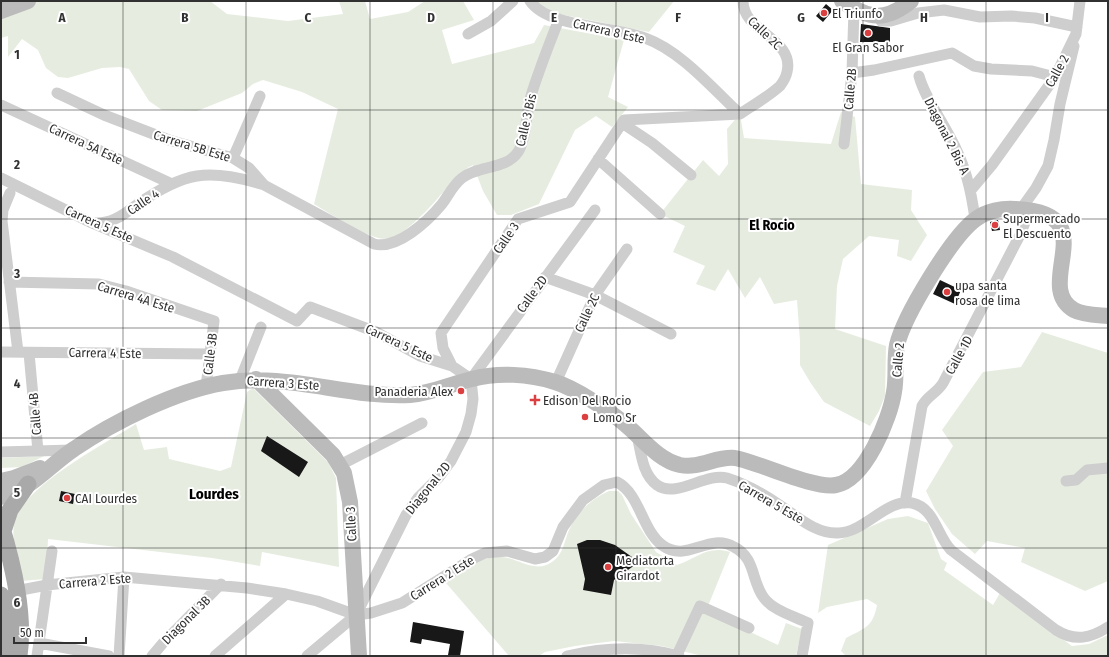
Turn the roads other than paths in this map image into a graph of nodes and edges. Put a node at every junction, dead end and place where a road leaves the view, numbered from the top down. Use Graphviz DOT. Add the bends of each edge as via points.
graph roads {
  1 [pos="28,1"];
  2 [pos="513,1"];
  3 [pos="530,1"];
  4 [pos="743,1"];
  5 [pos="911,1"];
  6 [pos="1080,1"];
  7 [pos="848,5"];
  8 [pos="1,11"];
  9 [pos="874,15"];
  10 [pos="559,19"];
  11 [pos="1076,30"];
  12 [pos="468,34"];
  13 [pos="852,73"];
  14 [pos="919,76"];
  15 [pos="1055,77"];
  16 [pos="57,93"];
  17 [pos="260,96"];
  18 [pos="1,104"];
  19 [pos="740,114"];
  20 [pos="623,121"];
  21 [pos="844,144"];
  22 [pos="234,158"];
  23 [pos="598,159"];
  24 [pos="691,175"];
  25 [pos="1,178"];
  26 [pos="172,184"];
  27 [pos="264,185"];
  28 [pos="971,190"];
  29 [pos="10,193"];
  30 [pos="595,210"];
  31 [pos="1026,210"];
  32 [pos="660,214"];
  33 [pos="975,219"];
  34 [pos="92,223"];
  35 [pos="383,245"];
  36 [pos="627,249"];
  37 [pos="544,277"];
  38 [pos="9,282"];
  39 [pos="595,294"];
  40 [pos="1108,316"];
  41 [pos="214,321"];
  42 [pos="261,327"];
  43 [pos="671,334"];
  44 [pos="1,352"];
  45 [pos="24,352"];
  46 [pos="210,354"];
  47 [pos="452,366"];
  48 [pos="256,379"];
  49 [pos="471,379"];
  50 [pos="240,380"];
  51 [pos="556,382"];
  52 [pos="206,387"];
  53 [pos="422,423"];
  54 [pos="637,435"];
  55 [pos="38,451"];
  56 [pos="1,452"];
  57 [pos="67,454"];
  58 [pos="340,465"];
  59 [pos="1108,468"];
  60 [pos="1,481"];
  61 [pos="1066,481"];
  62 [pos="28,484"];
  63 [pos="1,497"];
  64 [pos="904,503"];
  65 [pos="2,528"];
  66 [pos="52,550"];
  67 [pos="124,577"];
  68 [pos="221,584"];
  69 [pos="47,585"];
  70 [pos="286,594"];
  71 [pos="5,595"];
  72 [pos="356,615"];
  73 [pos="1108,627"];
  74 [pos="749,628"];
  75 [pos="39,643"];
  76 [pos="4,656"];
  77 [pos="19,656"];
  78 [pos="37,656"];
  79 [pos="109,656"];
  80 [pos="119,656"];
  81 [pos="152,656"];
  82 [pos="215,656"];
  83 [pos="307,656"];
  84 [pos="359,656"];
  85 [pos="567,656"];
  86 [pos="678,656"];
  87 [pos="802,656"];
  1 -- 8 [label="street"];
  2 -- 12 [label="street" via="491,21"];
  3 -- 10 [label="street, Carrera 8 Este" via="540,11"];
  4 -- 19 [label="street, Calle 2C" via="744,12 749,20 783,51 788,69 780,86"];
  5 -- 9 [label="street" via="891,13"];
  6 -- 11 [label="street, Calle 2"];
  7 -- 9 [label="street" via="862,13"];
  7 -- 13 [label="street, Calle 2B"];
  9 -- 11 [label="street" via="885,22 926,11 944,10 980,17 1035,18"];
  10 -- 19 [label="street, Carrera 8 Este" via="625,32 655,42 681,60"];
  10 -- 35 [label="street, Calle 3 Bis" via="534,85 519,152 508,161 466,175 423,224 395,242"];
  11 -- 15 [label="street, Calle 2"];
  11 -- 31 [label="street, Calle 1D" via="1048,166"];
  13 -- 15 [label="street" via="952,53 974,66 1026,71"];
  13 -- 21 [label="street, Calle 2B"];
  14 -- 28 [label="street, Diagonal 2 Bis A" via="924,91 961,159"];
  15 -- 28 [label="street, Calle 2"];
  16 -- 22 [label="street, Carrera 5B Este" via="104,115 169,140"];
  17 -- 22 [label="street"];
  18 -- 26 [label="street, Carrera 5A Este"];
  19 -- 20 [label="street"];
  20 -- 23 [label="street, Calle 3"];
  20 -- 24 [label="street"];
  22 -- 27 [label="street, Carrera 5B Este" via="249,168"];
  23 -- 32 [label="street"];
  23 -- 47 [label="street, Calle 3" via="570,202 518,219 441,333 443,348"];
  25 -- 34 [label="street, Carrera 5 Este"];
  26 -- 27 [label="street, Calle 4" via="199,175 218,174"];
  26 -- 34 [label="street, Calle 4" via="118,218"];
  27 -- 35 [label="street, Carrera 5B Este" via="370,242"];
  28 -- 33 [label="street, Diagonal 2 Bis A"];
  29 -- 38 [label="street, Calle 4B" via="3,210 2,221"];
  30 -- 37 [label="street, Calle 2D"];
  31 -- 33 [label="street" via="999,210"];
  31 -- 40 [label="street" via="1049,216 1056,221 1063,234 1065,247 1059,284 1063,299 1069,307 1077,312"];
  31 -- 64 [label="street, Calle 1D" via="1020,235 941,387 926,399 922,406"];
  33 -- 54 [label="street, Calle 2" via="936,269 906,320 897,345 895,391 887,419 861,468 849,480 821,485 727,457 697,466 681,465 660,456"];
  34 -- 47 [label="street, Carrera 5 Este" via="174,257 296,321 310,307 376,332 420,356"];
  36 -- 39 [label="street, Calle 2C"];
  37 -- 39 [label="street"];
  37 -- 49 [label="street, Calle 2D"];
  38 -- 41 [label="street, Carrera 4A Este" via="99,284"];
  38 -- 45 [label="street, Calle 4B"];
  39 -- 43 [label="street"];
  39 -- 51 [label="street, Calle 2C"];
  41 -- 46 [label="street, Calle 3B"];
  42 -- 50 [label="street"];
  44 -- 45 [label="street, Carrera 4 Este"];
  45 -- 46 [label="street, Carrera 4 Este"];
  45 -- 55 [label="street, Calle 4B"];
  46 -- 52 [label="street, Calle 3B"];
  47 -- 49 [label="street, Carrera 5 Este"];
  48 -- 49 [label="street, Carrera 3 Este" via="303,382 394,395 431,392"];
  48 -- 50 [label="street, Carrera 3 Este"];
  48 -- 58 [label="street, Calle 3"];
  49 -- 51 [label="street" via="506,375"];
  49 -- 72 [label="street, Diagonal 2D" via="471,414 462,441 445,469 406,515"];
  50 -- 52 [label="street, Carrera 3 Este"];
  51 -- 54 [label="street" via="574,390 615,416"];
  52 -- 57 [label="street, Carrera 3 Este" via="137,414"];
  53 -- 58 [label="street"];
  54 -- 64 [label="street, Carrera 5 Este" via="645,471 660,487 671,490 725,477 768,498 824,532 851,531 890,508"];
  55 -- 56 [label="street"];
  55 -- 57 [label="street"];
  57 -- 60 [label="street, Carrera 3 Este" via="28,474"];
  57 -- 62 [label="street, Carrera 3 Este"];
  58 -- 72 [label="street, Calle 3" via="347,483 350,502"];
  59 -- 61 [label="street" via="1087,470 1076,480"];
  62 -- 63 [label="street, Carrera 3 Este" via="14,493"];
  62 -- 65 [label="main road" via="10,510"];
  64 -- 73 [label="street" via="916,504 925,509 932,517 941,537 952,550 1061,634 1084,638"];
  65 -- 71 [label="main road"];
  66 -- 69 [label="street"];
  67 -- 68 [label="street, Carrera 2 Este"];
  67 -- 69 [label="street, Carrera 2 Este"];
  67 -- 80 [label="street"];
  68 -- 70 [label="street, Carrera 2 Este"];
  68 -- 81 [label="street, Diagonal 3B"];
  69 -- 71 [label="street, Carrera 2 Este"];
  69 -- 75 [label="street"];
  70 -- 72 [label="street, Carrera 2 Este" via="323,603"];
  70 -- 82 [label="street"];
  71 -- 76 [label="main road"];
  71 -- 77 [label="main road" via="21,624"];
  72 -- 83 [label="street"];
  72 -- 84 [label="street, Calle 3"];
  72 -- 87 [label="street, Carrera 2 Este" via="402,603 485,553 507,551 532,558 545,557 553,551 563,527 583,500 604,485 617,482 630,494 656,539 663,546 672,551 682,552 710,543 722,543 733,546 743,553 750,563 764,599 778,610 808,623"];
  74 -- 86 [label="street" via="700,606"];
  75 -- 78 [label="street"];
  75 -- 79 [label="street"];
  85 -- 86 [label="street" via="639,647"];
}
